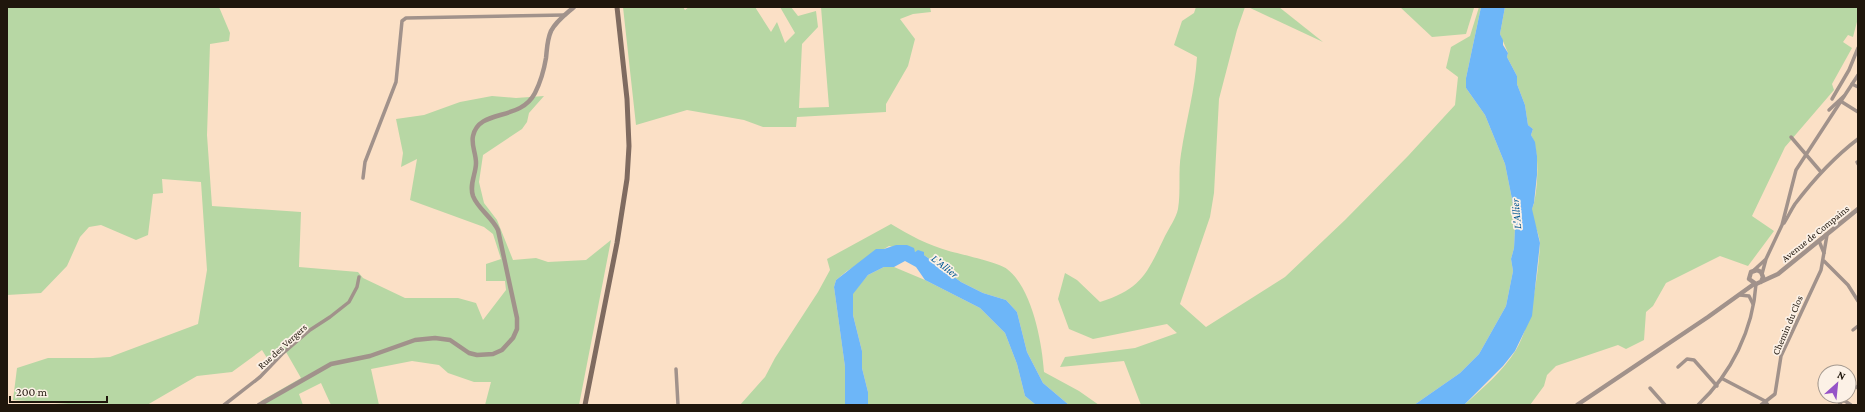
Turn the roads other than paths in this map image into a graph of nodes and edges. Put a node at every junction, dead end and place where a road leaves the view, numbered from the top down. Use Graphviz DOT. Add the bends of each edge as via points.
graph roads {
  1 [pos="574,7"];
  2 [pos="617,7"];
  3 [pos="565,15"];
  4 [pos="1858,50"];
  5 [pos="1858,75"];
  6 [pos="1852,84"];
  7 [pos="1858,87"];
  8 [pos="1846,95"];
  9 [pos="1832,99"];
  10 [pos="1842,102"];
  11 [pos="1829,110"];
  12 [pos="1858,112"];
  13 [pos="1791,137"];
  14 [pos="1858,139"];
  15 [pos="1805,155"];
  16 [pos="1820,172"];
  17 [pos="363,178"];
  18 [pos="1858,209"];
  19 [pos="1782,225"];
  20 [pos="1827,235"];
  21 [pos="1819,241"];
  22 [pos="1824,253"];
  23 [pos="1766,260"];
  24 [pos="1824,261"];
  25 [pos="1782,270"];
  26 [pos="1753,271"];
  27 [pos="1762,274"];
  28 [pos="359,277"];
  29 [pos="1750,279"];
  30 [pos="1761,282"];
  31 [pos="1755,284"];
  32 [pos="1744,291"];
  33 [pos="1740,295"];
  34 [pos="1858,301"];
  35 [pos="1754,305"];
  36 [pos="1858,326"];
  37 [pos="1853,330"];
  38 [pos="1678,367"];
  39 [pos="676,369"];
  40 [pos="1723,379"];
  41 [pos="1717,386"];
  42 [pos="1650,388"];
  43 [pos="1765,401"];
  44 [pos="224,405"];
  45 [pos="259,405"];
  46 [pos="586,405"];
  47 [pos="678,405"];
  48 [pos="1576,405"];
  49 [pos="1665,405"];
  50 [pos="1698,405"];
  51 [pos="1761,405"];
  52 [pos="1768,405"];
  53 [pos="1839,405"];
  54 [pos="1851,405"];
  1 -- 3 [label="street"];
  2 -- 46 [label="main road" via="627,99 627,168 620,227"];
  3 -- 17 [label="street" via="406,18 402,21 396,82 365,162"];
  3 -- 45 [label="street" via="551,32 543,70 530,100 514,112 482,121 473,136 476,162 472,181 473,194 476,202 498,230 517,312 517,329 511,341 498,352 481,355 469,353 450,340 415,340 370,356 335,362"];
  4 -- 9 [label="street"];
  5 -- 6 [label="street"];
  6 -- 7 [label="street"];
  6 -- 8 [label="street"];
  8 -- 10 [label="street"];
  8 -- 11 [label="street"];
  10 -- 12 [label="street"];
  10 -- 15 [label="street"];
  13 -- 15 [label="street"];
  14 -- 16 [label="street" via="1833,158"];
  15 -- 16 [label="street"];
  15 -- 19 [label="street" via="1796,170"];
  16 -- 19 [label="street"];
  18 -- 20 [label="street, Avenue de Compains"];
  19 -- 23 [label="street"];
  20 -- 21 [label="street, Avenue de Compains"];
  20 -- 22 [label="street, Chemin du Clos"];
  21 -- 22 [label="street, Chemin du Clos"];
  21 -- 25 [label="street, Avenue de Compains"];
  22 -- 24 [label="street, Chemin du Clos"];
  23 -- 26 [label="street"];
  23 -- 27 [label="street"];
  24 -- 34 [label="street" via="1848,285"];
  24 -- 43 [label="street, Chemin du Clos" via="1781,356 1775,394"];
  25 -- 27 [label="street, Avenue de Compains" via="1772,275"];
  25 -- 30 [label="street, Avenue de Compains"];
  26 -- 27 [label="street" via="1757,270"];
  26 -- 29 [label="street"];
  27 -- 30 [label="street"];
  28 -- 44 [label="street, Rue des Vergers" via="349,302 310,330 260,377"];
  29 -- 31 [label="street"];
  29 -- 32 [label="street"];
  30 -- 31 [label="street"];
  31 -- 32 [label="street"];
  31 -- 35 [label="street"];
  32 -- 33 [label="street"];
  33 -- 35 [label="street" via="1749,296"];
  33 -- 48 [label="street"];
  35 -- 40 [label="street" via="1737,355"];
  36 -- 37 [label="street"];
  38 -- 41 [label="street" via="1687,359 1694,360"];
  39 -- 47 [label="street"];
  40 -- 41 [label="street"];
  40 -- 43 [label="street"];
  41 -- 50 [label="street"];
  42 -- 49 [label="street"];
  43 -- 51 [label="street, Chemin du Clos"];
  43 -- 52 [label="street"];
  53 -- 54 [label="street" via="1845,401"];
}
